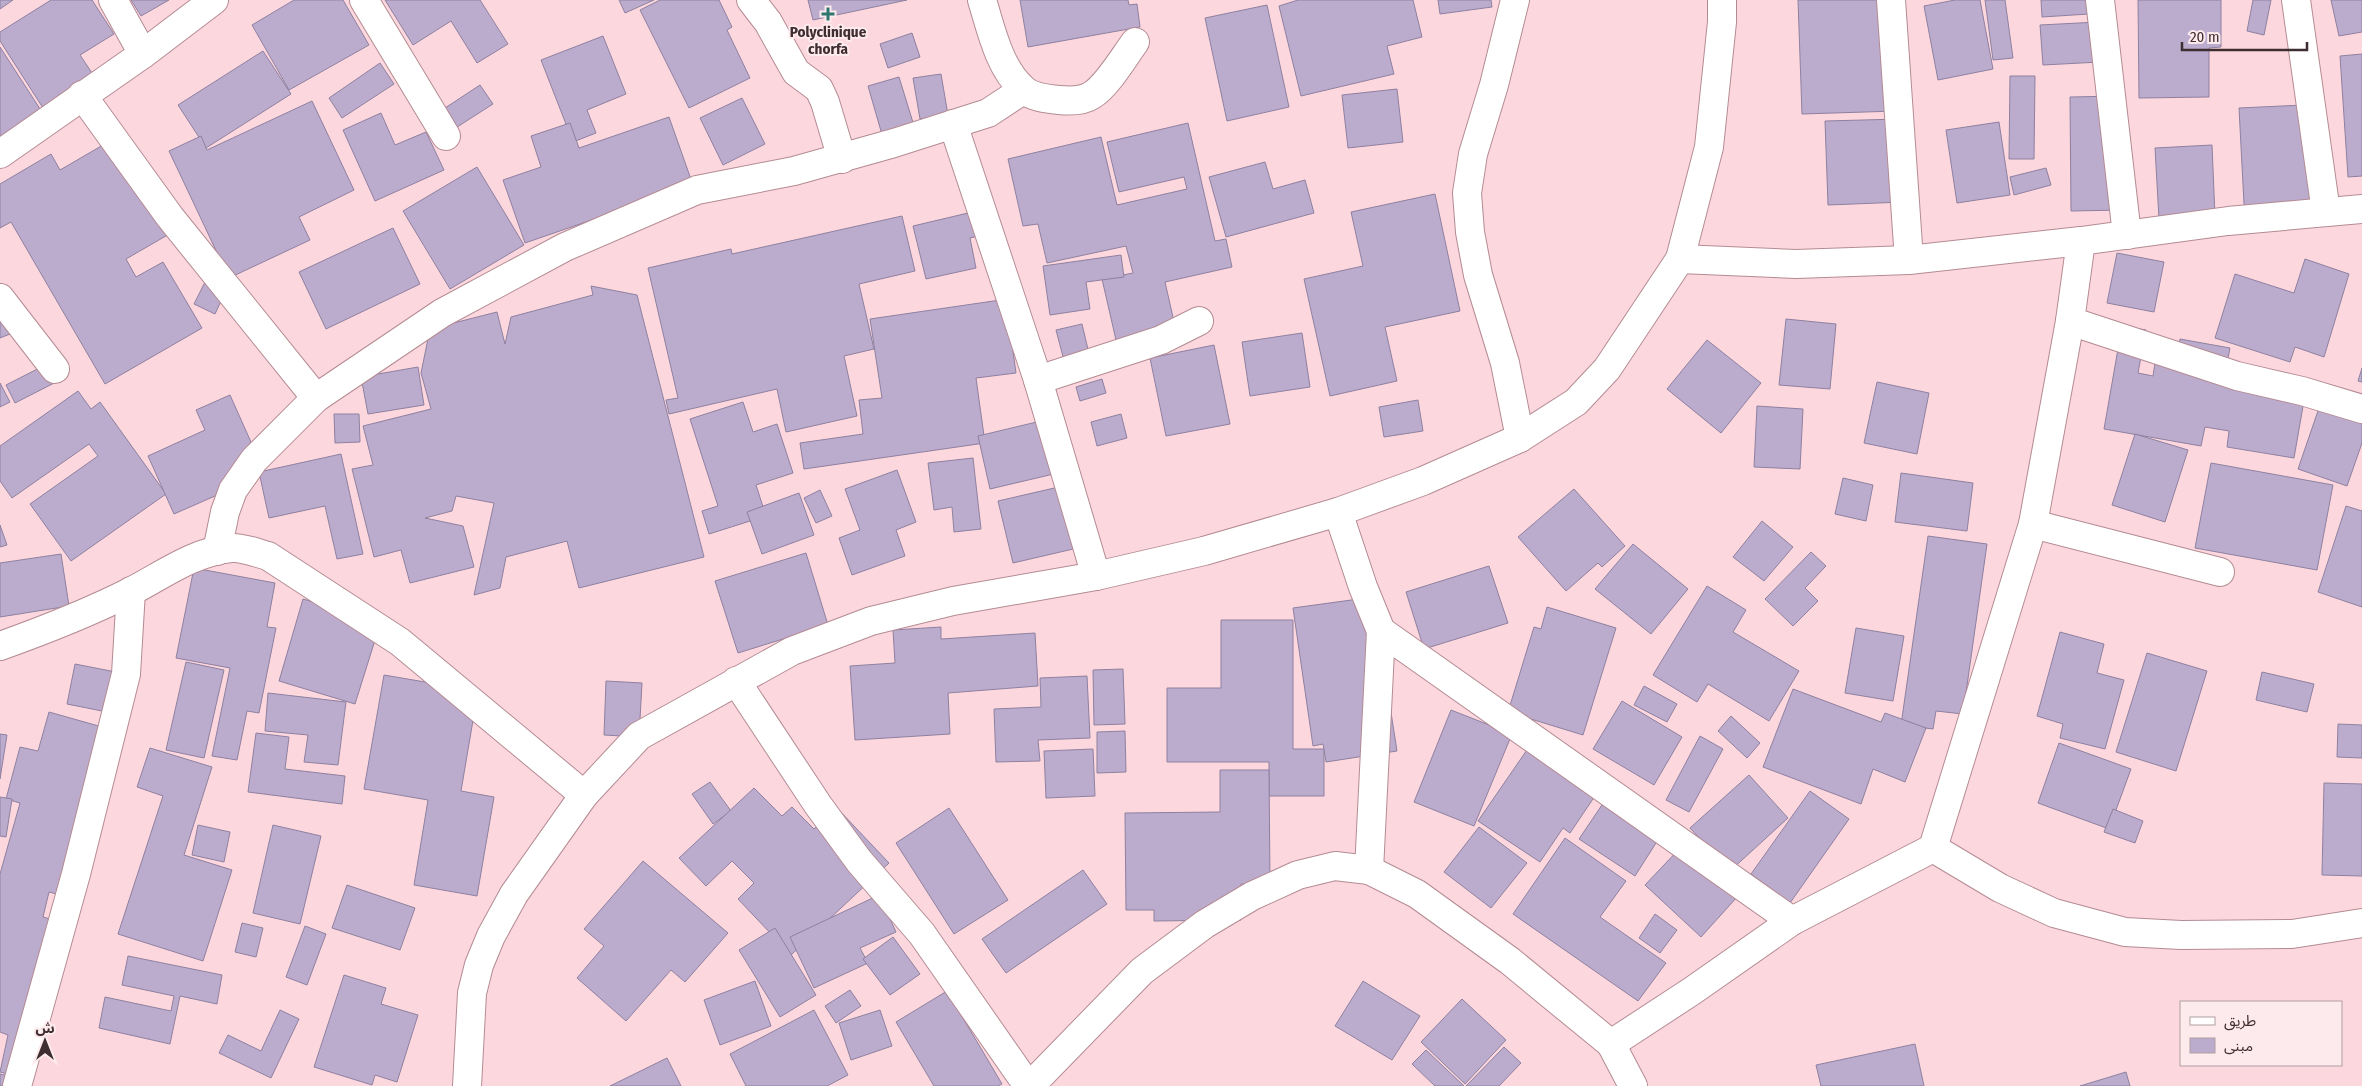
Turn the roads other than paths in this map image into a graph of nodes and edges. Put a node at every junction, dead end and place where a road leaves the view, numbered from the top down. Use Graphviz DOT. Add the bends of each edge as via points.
graph roads {
  1 [pos="113,0"];
  2 [pos="214,0"];
  3 [pos="364,0"];
  4 [pos="751,0"];
  5 [pos="982,0"];
  6 [pos="1515,0"];
  7 [pos="1722,0"];
  8 [pos="1891,0"];
  9 [pos="2100,0"];
  10 [pos="2296,0"];
  11 [pos="1135,42"];
  12 [pos="144,54"];
  13 [pos="1023,90"];
  14 [pos="82,95"];
  15 [pos="953,124"];
  16 [pos="446,136"];
  17 [pos="0,154"];
  18 [pos="842,159"];
  19 [pos="2362,210"];
  20 [pos="2326,212"];
  21 [pos="2127,235"];
  22 [pos="2081,242"];
  23 [pos="1680,259"];
  24 [pos="1909,260"];
  25 [pos="0,298"];
  26 [pos="1199,321"];
  27 [pos="2070,321"];
  28 [pos="56,369"];
  29 [pos="1038,380"];
  30 [pos="316,398"];
  31 [pos="2362,409"];
  32 [pos="1520,438"];
  33 [pos="1338,512"];
  34 [pos="2033,524"];
  35 [pos="217,551"];
  36 [pos="2220,572"];
  37 [pos="1096,576"];
  38 [pos="131,591"];
  39 [pos="1381,631"];
  40 [pos="0,646"];
  41 [pos="736,681"];
  42 [pos="584,795"];
  43 [pos="1933,848"];
  44 [pos="1369,870"];
  45 [pos="1792,921"];
  46 [pos="2362,923"];
  47 [pos="1611,1044"];
  48 [pos="17,1086"];
  49 [pos="466,1086"];
  50 [pos="1028,1086"];
  51 [pos="1633,1086"];
  1 -- 12 [label="street"];
  2 -- 12 [label="street"];
  3 -- 16 [label="street"];
  4 -- 18 [label="street" via="768,22 796,72 819,89 826,102"];
  5 -- 13 [label="street" via="999,52"];
  6 -- 32 [label="street" via="1475,147 1467,193 1478,275 1505,363"];
  7 -- 23 [label="street" via="1709,147"];
  8 -- 24 [label="street"];
  9 -- 21 [label="street"];
  10 -- 20 [label="street"];
  11 -- 13 [label="street" via="1092,96 1070,101 1046,99"];
  12 -- 14 [label="street"];
  13 -- 15 [label="street" via="988,113"];
  14 -- 17 [label="street"];
  14 -- 30 [label="street" via="170,217"];
  15 -- 18 [label="street"];
  15 -- 29 [label="street"];
  18 -- 30 [label="street" via="697,190 565,247 442,313"];
  19 -- 20 [label="street"];
  20 -- 21 [label="street"];
  21 -- 22 [label="street"];
  22 -- 24 [label="street"];
  22 -- 27 [label="street"];
  23 -- 24 [label="street" via="1796,264"];
  23 -- 32 [label="street" via="1607,369 1576,402"];
  25 -- 28 [label="street"];
  26 -- 29 [label="street" via="1161,340"];
  27 -- 31 [label="street" via="2237,376"];
  27 -- 34 [label="street"];
  29 -- 37 [label="street"];
  30 -- 35 [label="street" via="254,460 233,490"];
  32 -- 33 [label="street" via="1424,480"];
  33 -- 37 [label="street" via="1204,551"];
  33 -- 39 [label="street"];
  34 -- 36 [label="street"];
  34 -- 43 [label="street"];
  35 -- 38 [label="street" via="170,568"];
  35 -- 42 [label="street" via="233,548 268,556 400,642"];
  37 -- 41 [label="street" via="953,602 871,621 792,651"];
  38 -- 40 [label="street" via="73,619"];
  38 -- 48 [label="street" via="126,674 76,874"];
  39 -- 44 [label="street"];
  39 -- 45 [label="street"];
  41 -- 42 [label="street" via="639,736"];
  41 -- 50 [label="street" via="818,805 859,860 922,934"];
  42 -- 49 [label="street" via="514,894 479,965 472,992"];
  43 -- 45 [label="street"];
  43 -- 46 [label="street" via="2000,888 2054,913 2124,932 2292,934"];
  44 -- 47 [label="street" via="1425,899 1510,961"];
  44 -- 50 [label="street" via="1336,866 1298,875 1252,896 1206,924 1142,971"];
  45 -- 47 [label="street"];
  47 -- 51 [label="street"];
}
